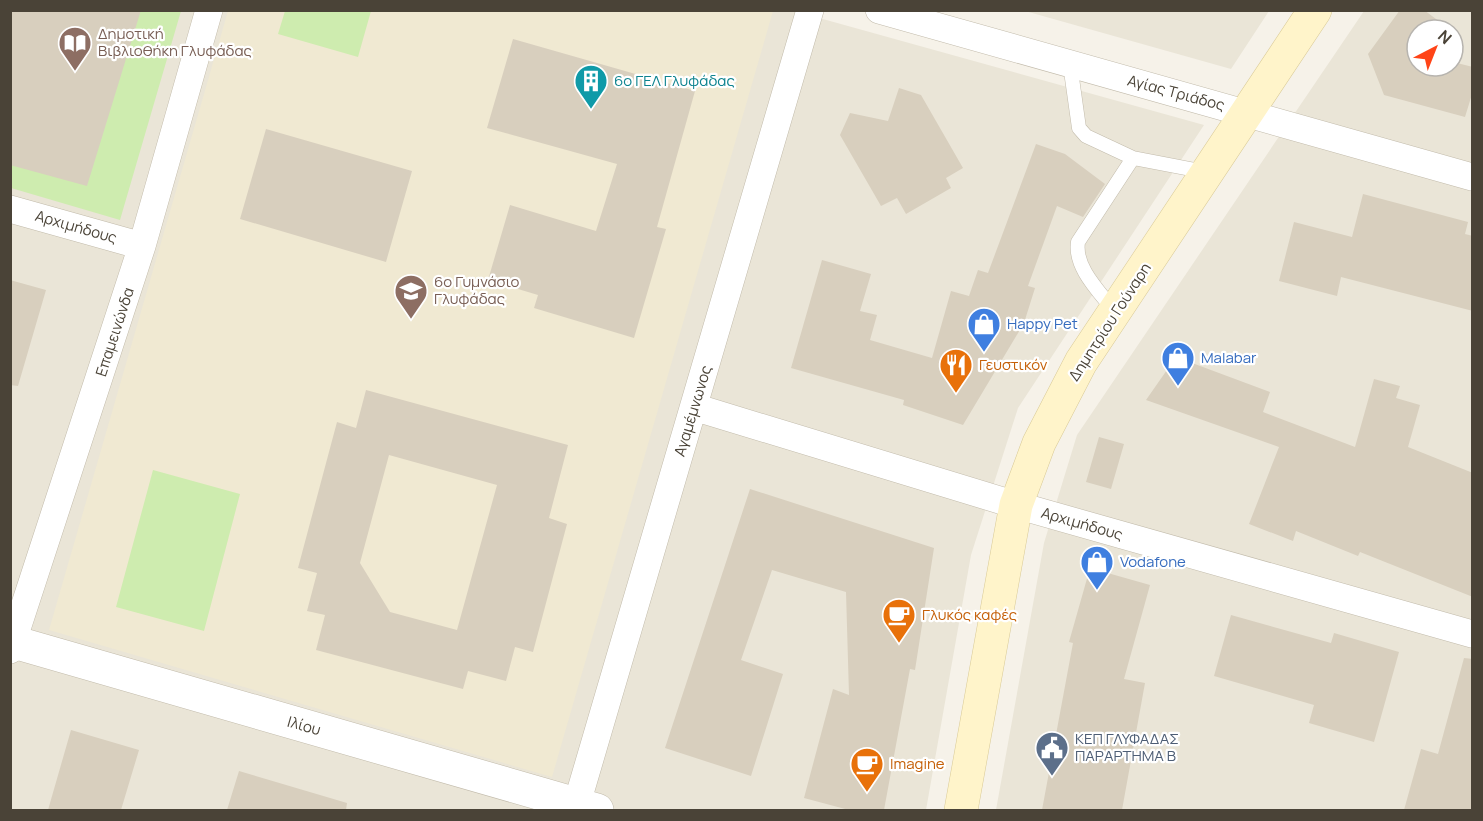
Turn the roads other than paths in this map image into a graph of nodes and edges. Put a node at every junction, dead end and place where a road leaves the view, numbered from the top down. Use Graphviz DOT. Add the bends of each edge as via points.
graph roads {
  1 [pos="209,10"];
  2 [pos="810,10"];
  3 [pos="879,10"];
  4 [pos="1315,10"];
  5 [pos="1070,64"];
  6 [pos="1248,113"];
  7 [pos="1133,158"];
  8 [pos="1208,172"];
  9 [pos="1473,177"];
  10 [pos="10,209"];
  11 [pos="142,246"];
  12 [pos="1115,312"];
  13 [pos="694,407"];
  14 [pos="1016,505"];
  15 [pos="1473,634"];
  16 [pos="11,644"];
  17 [pos="583,809"];
  18 [pos="961,810"];
  1 -- 11 [label="street, Επαμεινώνδα"];
  2 -- 13 [label="street, Αγαμέμνωνος"];
  3 -- 5 [label="street, Αγίας Τριάδος"];
  4 -- 6 [label="main road, Δημητρίου Γούναρη"];
  5 -- 6 [label="street, Αγίας Τριάδος"];
  5 -- 7 [label="lane" via="1079,128 1086,136"];
  6 -- 8 [label="main road, Δημητρίου Γούναρη"];
  6 -- 9 [label="street, Αγίας Τριάδος"];
  7 -- 8 [label="lane"];
  7 -- 12 [label="lane" via="1078,242 1076,255"];
  8 -- 12 [label="main road, Δημητρίου Γούναρη"];
  10 -- 11 [label="street, Αρχιμήδους"];
  11 -- 16 [label="street, Επαμεινώνδα"];
  12 -- 14 [label="main road, Δημητρίου Γούναρη" via="1081,362 1039,443"];
  13 -- 14 [label="street, Αρχιμήδους"];
  13 -- 17 [label="street, Αγαμέμνωνος"];
  14 -- 15 [label="street, Αρχιμήδους"];
  14 -- 18 [label="main road, Δημητρίου Γούναρη"];
  16 -- 17 [label="street, Ιλίου"];
}
